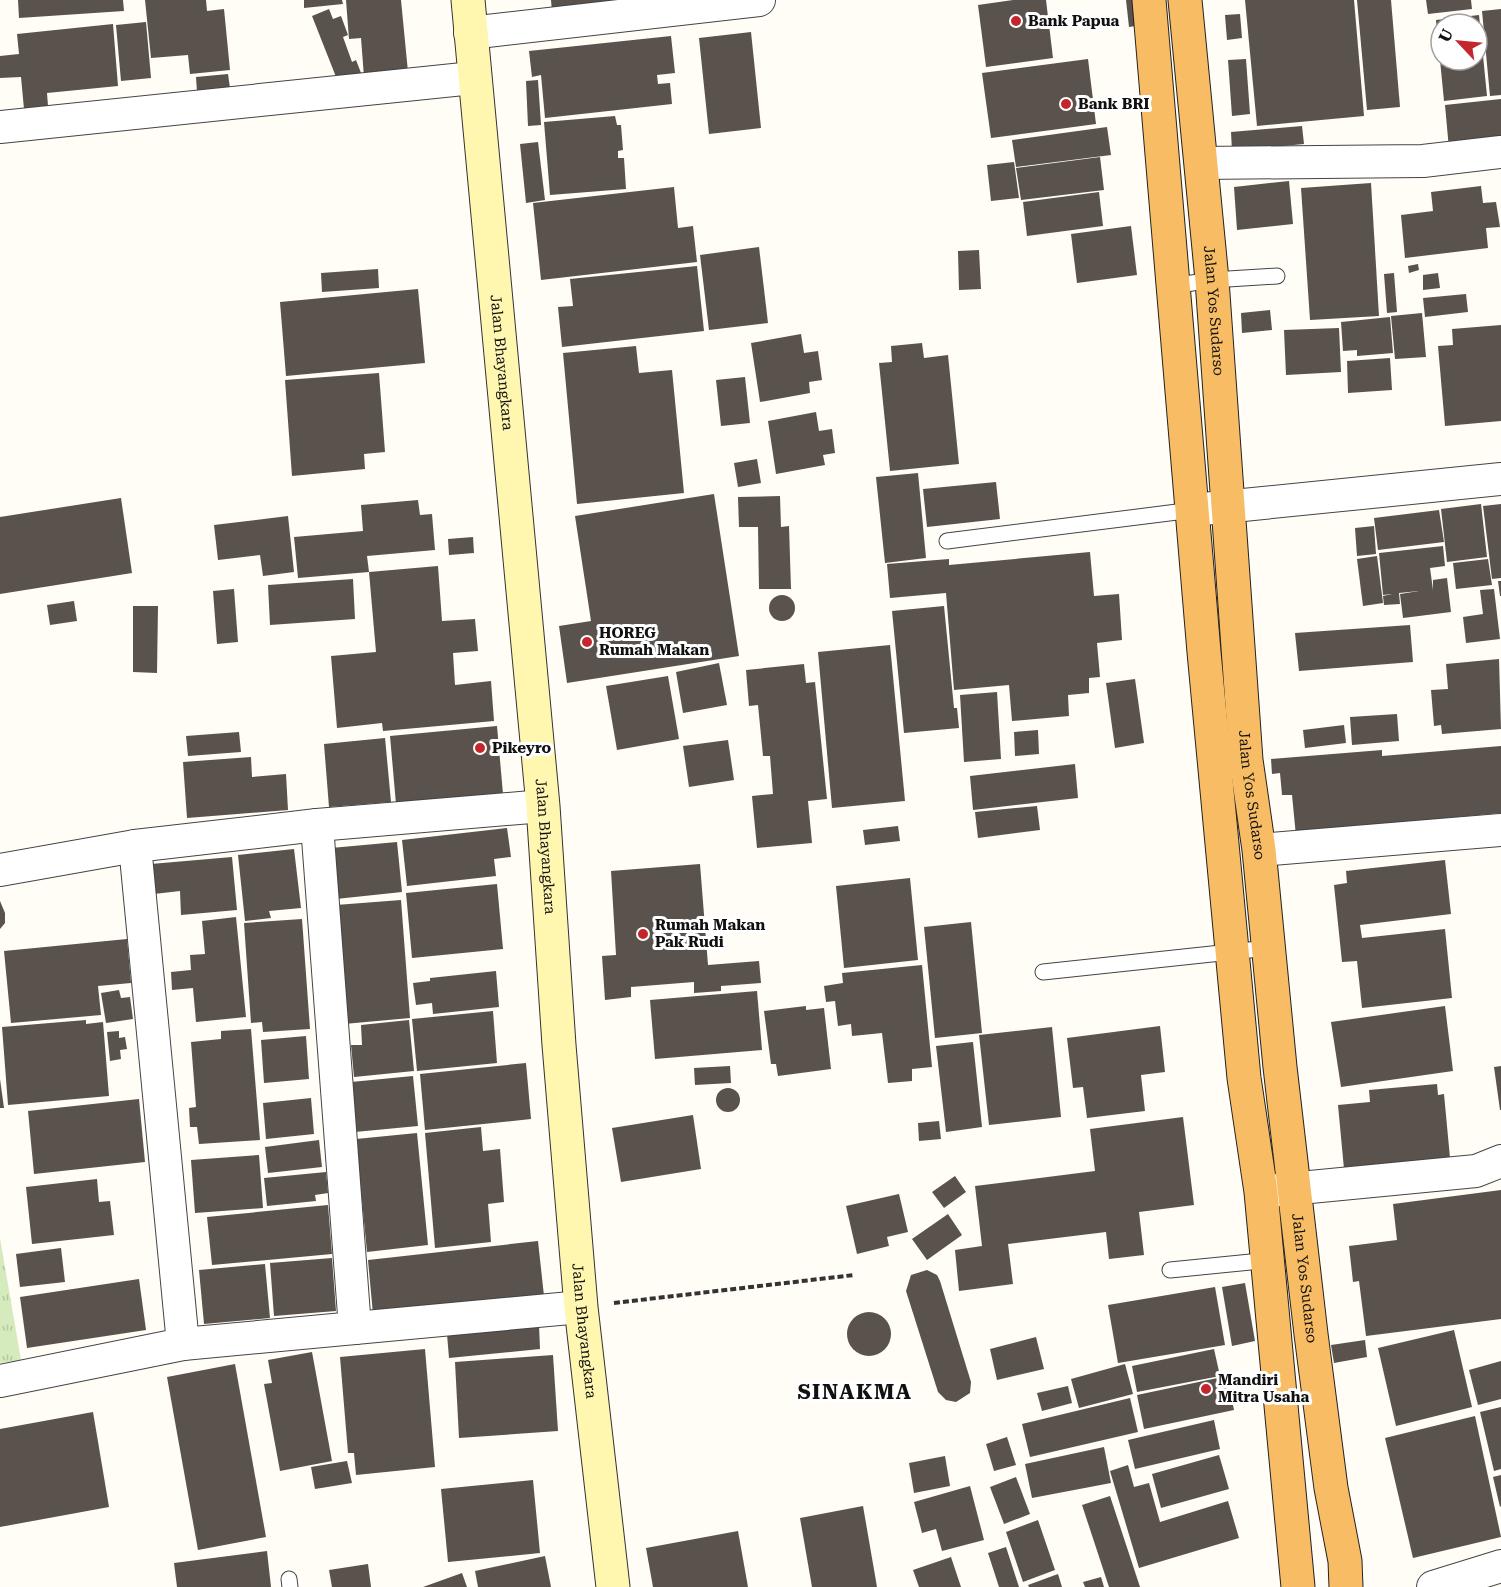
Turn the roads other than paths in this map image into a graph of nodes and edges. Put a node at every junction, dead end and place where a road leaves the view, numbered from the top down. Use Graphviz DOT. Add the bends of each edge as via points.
graph roads {
  1 [pos="468,0"];
  2 [pos="759,0"];
  3 [pos="1149,0"];
  4 [pos="1185,0"];
  5 [pos="470,33"];
  6 [pos="473,78"];
  7 [pos="0,128"];
  8 [pos="1501,152"];
  9 [pos="1201,163"];
  10 [pos="1277,276"];
  11 [pos="1212,280"];
  12 [pos="1172,286"];
  13 [pos="1501,479"];
  14 [pos="1229,505"];
  15 [pos="1193,510"];
  16 [pos="947,541"];
  17 [pos="543,806"];
  18 [pos="317,825"];
  19 [pos="1501,830"];
  20 [pos="135,846"];
  21 [pos="1259,850"];
  22 [pos="0,870"];
  23 [pos="1268,948"];
  24 [pos="1232,953"];
  25 [pos="1043,972"];
  26 [pos="1501,1161"];
  27 [pos="1296,1188"];
  28 [pos="1261,1192"];
  29 [pos="1304,1257"];
  30 [pos="1267,1260"];
  31 [pos="1170,1270"];
  32 [pos="580,1307"];
  33 [pos="355,1328"];
  34 [pos="183,1344"];
  35 [pos="0,1381"];
  36 [pos="1501,1566"];
  37 [pos="613,1587"];
  38 [pos="1298,1587"];
  39 [pos="1346,1587"];
  40 [pos="1432,1587"];
  1 -- 5 [label="main road, Jalan Bhayangkara"];
  2 -- 5 [label="street"];
  3 -- 12 [label="highway"];
  4 -- 9 [label="highway, Jalan Yos Sudarso"];
  5 -- 6 [label="main road, Jalan Bhayangkara"];
  6 -- 7 [label="street"];
  6 -- 17 [label="main road, Jalan Bhayangkara"];
  8 -- 9 [label="street" via="1423,161"];
  9 -- 11 [label="highway, Jalan Yos Sudarso"];
  10 -- 11 [label="lane"];
  11 -- 12 [label="lane"];
  11 -- 14 [label="highway, Jalan Yos Sudarso"];
  12 -- 15 [label="highway"];
  13 -- 14 [label="street"];
  14 -- 15 [label="street"];
  14 -- 21 [label="highway, Jalan Yos Sudarso" via="1246,760"];
  15 -- 16 [label="lane"];
  15 -- 24 [label="highway"];
  17 -- 18 [label="street"];
  17 -- 32 [label="main road, Jalan Bhayangkara"];
  18 -- 20 [label="street"];
  18 -- 33 [label="street"];
  19 -- 21 [label="street"];
  20 -- 22 [label="street"];
  20 -- 34 [label="street"];
  21 -- 23 [label="highway, Jalan Yos Sudarso"];
  23 -- 24 [label="lane"];
  23 -- 27 [label="highway, Jalan Yos Sudarso"];
  24 -- 25 [label="lane"];
  24 -- 28 [label="highway" via="1244,1078"];
  26 -- 27 [label="street" via="1476,1171"];
  27 -- 28 [label="street"];
  27 -- 29 [label="highway, Jalan Yos Sudarso"];
  28 -- 30 [label="highway"];
  29 -- 30 [label="lane"];
  29 -- 39 [label="highway, Jalan Yos Sudarso"];
  30 -- 31 [label="lane"];
  30 -- 38 [label="highway"];
  32 -- 33 [label="street"];
  32 -- 37 [label="main road, Jalan Bhayangkara"];
  33 -- 34 [label="street"];
  34 -- 35 [label="street"];
  36 -- 40 [label="street"];
}
